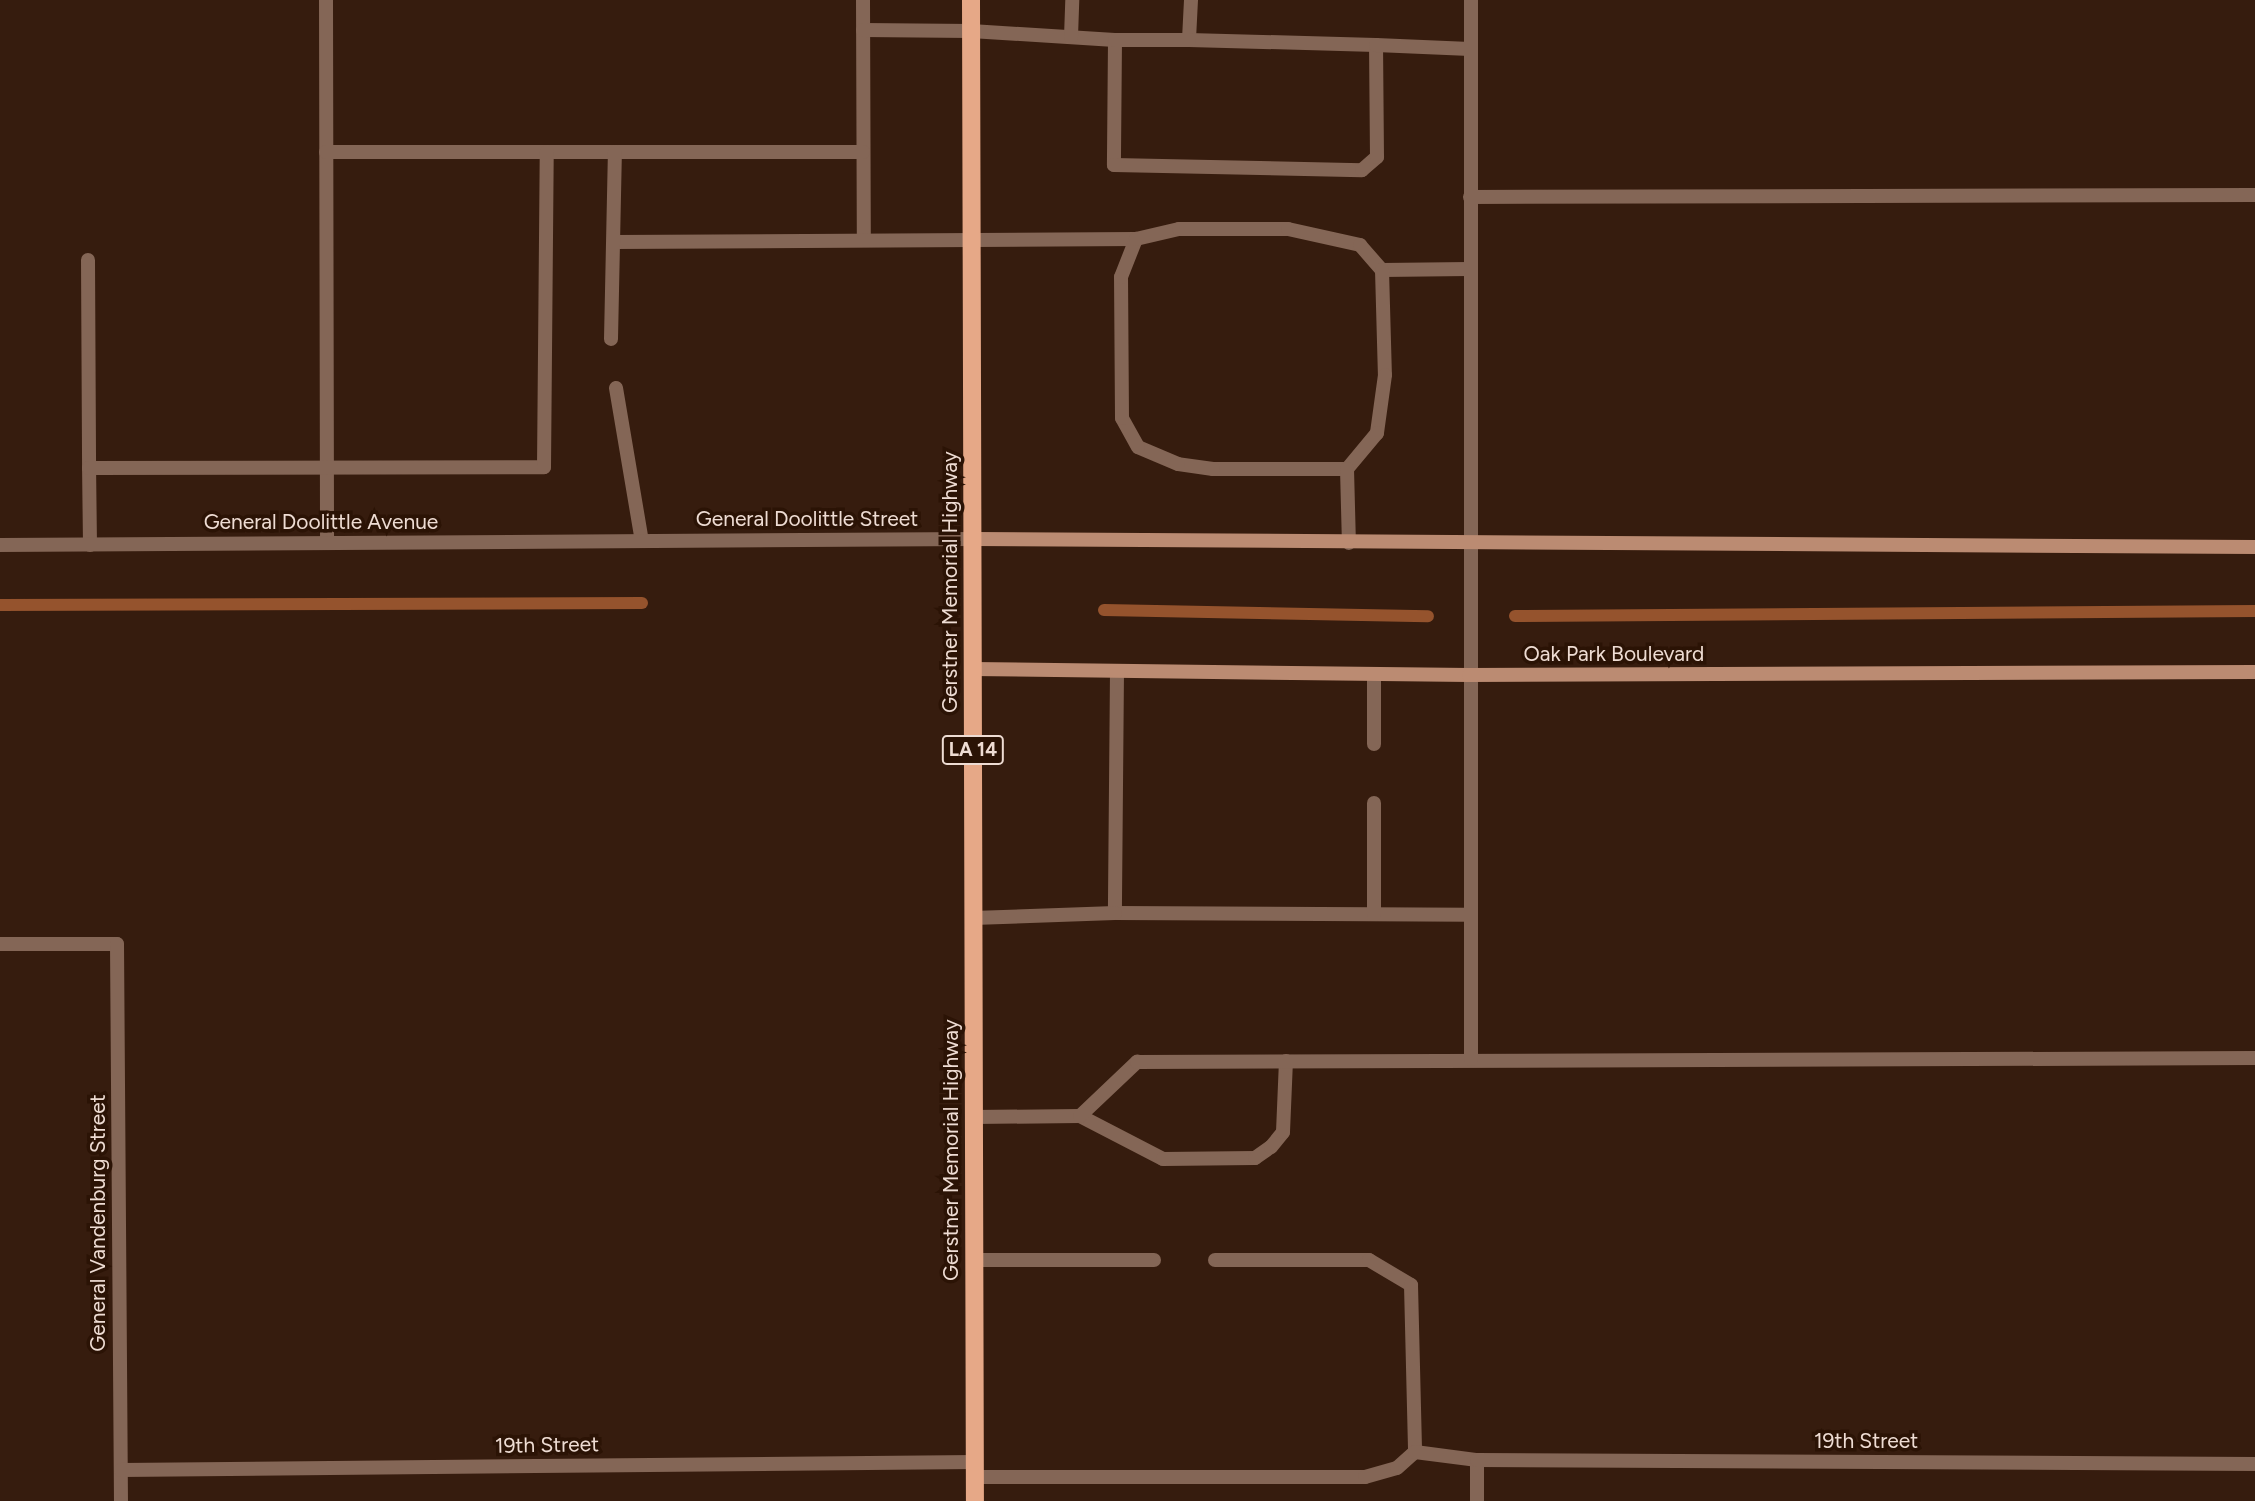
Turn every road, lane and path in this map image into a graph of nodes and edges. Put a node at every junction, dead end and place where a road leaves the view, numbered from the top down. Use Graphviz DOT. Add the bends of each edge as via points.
graph roads {
  1 [pos="326,0"];
  2 [pos="863,0"];
  3 [pos="971,0"];
  4 [pos="1072,0"];
  5 [pos="1191,0"];
  6 [pos="1471,0"];
  7 [pos="863,30"];
  8 [pos="971,31"];
  9 [pos="1071,37"];
  10 [pos="1115,40"];
  11 [pos="1189,40"];
  12 [pos="1376,45"];
  13 [pos="1470,49"];
  14 [pos="326,152"];
  15 [pos="547,152"];
  16 [pos="615,152"];
  17 [pos="863,152"];
  18 [pos="2255,195"];
  19 [pos="1470,197"];
  20 [pos="972,239"];
  21 [pos="1136,239"];
  22 [pos="864,240"];
  23 [pos="614,242"];
  24 [pos="88,260"];
  25 [pos="1469,269"];
  26 [pos="1382,270"];
  27 [pos="611,340"];
  28 [pos="616,388"];
  29 [pos="327,467"];
  30 [pos="89,468"];
  31 [pos="1347,469"];
  32 [pos="974,539"];
  33 [pos="642,541"];
  34 [pos="327,544"];
  35 [pos="1349,544"];
  36 [pos="0,545"];
  37 [pos="90,545"];
  38 [pos="1467,545"];
  39 [pos="2255,547"];
  40 [pos="972,669"];
  41 [pos="1117,671"];
  42 [pos="2255,672"];
  43 [pos="1374,674"];
  44 [pos="1469,676"];
  45 [pos="1374,744"];
  46 [pos="1374,803"];
  47 [pos="1115,914"];
  48 [pos="1374,914"];
  49 [pos="1470,915"];
  50 [pos="973,918"];
  51 [pos="0,944"];
  52 [pos="2255,1058"];
  53 [pos="1471,1059"];
  54 [pos="1286,1061"];
  55 [pos="1080,1116"];
  56 [pos="974,1117"];
  57 [pos="974,1260"];
  58 [pos="1154,1260"];
  59 [pos="1215,1260"];
  60 [pos="1415,1452"];
  61 [pos="1477,1460"];
  62 [pos="2255,1464"];
  63 [pos="975,1470"];
  64 [pos="121,1471"];
  65 [pos="121,1501"];
  66 [pos="975,1501"];
  67 [pos="1477,1501"];
  1 -- 14 [label="street"];
  2 -- 7 [label="street"];
  3 -- 8 [label="main road, Gerstner Memorial Highway / LA 14"];
  4 -- 9 [label="street"];
  5 -- 11 [label="street"];
  6 -- 13 [label="street"];
  7 -- 8 [label="street"];
  7 -- 17 [label="street"];
  8 -- 9 [label="street"];
  8 -- 20 [label="main road, Gerstner Memorial Highway / LA 14"];
  9 -- 10 [label="street"];
  10 -- 11 [label="street"];
  10 -- 12 [label="street" via="1114,165 1362,170 1377,157"];
  11 -- 12 [label="street"];
  12 -- 13 [label="street"];
  13 -- 19 [label="street"];
  14 -- 15 [label="street"];
  14 -- 29 [label="street"];
  15 -- 16 [label="street"];
  15 -- 29 [label="street" via="544,467"];
  16 -- 17 [label="street"];
  16 -- 23 [label="street"];
  17 -- 22 [label="street"];
  18 -- 19 [label="street"];
  19 -- 25 [label="street"];
  20 -- 21 [label="street"];
  20 -- 22 [label="street"];
  20 -- 32 [label="main road, Gerstner Memorial Highway / LA 14"];
  21 -- 26 [label="street" via="1179,229 1288,229 1360,245"];
  21 -- 31 [label="street" via="1121,277 1122,418 1138,447 1178,464 1213,469"];
  22 -- 23 [label="street"];
  23 -- 27 [label="street"];
  24 -- 30 [label="street"];
  25 -- 26 [label="street"];
  25 -- 38 [label="street"];
  26 -- 31 [label="street" via="1385,376 1377,433"];
  28 -- 33 [label="street"];
  29 -- 30 [label="street"];
  29 -- 34 [label="street"];
  30 -- 37 [label="street"];
  31 -- 35 [label="street"];
  32 -- 33 [label="street, General Doolittle Street"];
  32 -- 35 [label="street"];
  32 -- 40 [label="main road, Gerstner Memorial Highway / LA 14"];
  33 -- 34 [label="street, General Doolittle Avenue"];
  34 -- 37 [label="street, General Doolittle Avenue"];
  35 -- 38 [label="street"];
  36 -- 37 [label="street, General Doolittle Avenue"];
  38 -- 39 [label="street"];
  38 -- 44 [label="street"];
  40 -- 41 [label="street, Oak Park Boulevard"];
  40 -- 50 [label="main road, Gerstner Memorial Highway / LA 14"];
  41 -- 43 [label="street, Oak Park Boulevard"];
  41 -- 47 [label="street"];
  42 -- 44 [label="street, Oak Park Boulevard"];
  43 -- 44 [label="street, Oak Park Boulevard"];
  43 -- 45 [label="street"];
  44 -- 49 [label="street"];
  46 -- 48 [label="street"];
  47 -- 48 [label="street"];
  47 -- 50 [label="street"];
  48 -- 49 [label="street"];
  49 -- 53 [label="street"];
  50 -- 56 [label="main road, Gerstner Memorial Highway / LA 14"];
  51 -- 64 [label="street, General Vandenburg Street" via="117,944"];
  52 -- 53 [label="street"];
  53 -- 54 [label="street"];
  54 -- 55 [label="street" via="1137,1062"];
  54 -- 55 [label="street" via="1283,1132 1255,1158 1163,1159"];
  55 -- 56 [label="street"];
  56 -- 57 [label="main road, Gerstner Memorial Highway / LA 14"];
  57 -- 58 [label="street"];
  57 -- 63 [label="main road, Gerstner Memorial Highway / LA 14"];
  59 -- 60 [label="street" via="1369,1260 1411,1286"];
  60 -- 61 [label="street, 19th Street"];
  60 -- 63 [label="street, 19th Street" via="1396,1468 1365,1477"];
  61 -- 62 [label="street, 19th Street"];
  61 -- 67 [label="street"];
  63 -- 64 [label="street, 19th Street"];
  63 -- 66 [label="main road, Gerstner Memorial Highway / LA 14"];
  64 -- 65 [label="street, General Vandenburg Street"];
}
